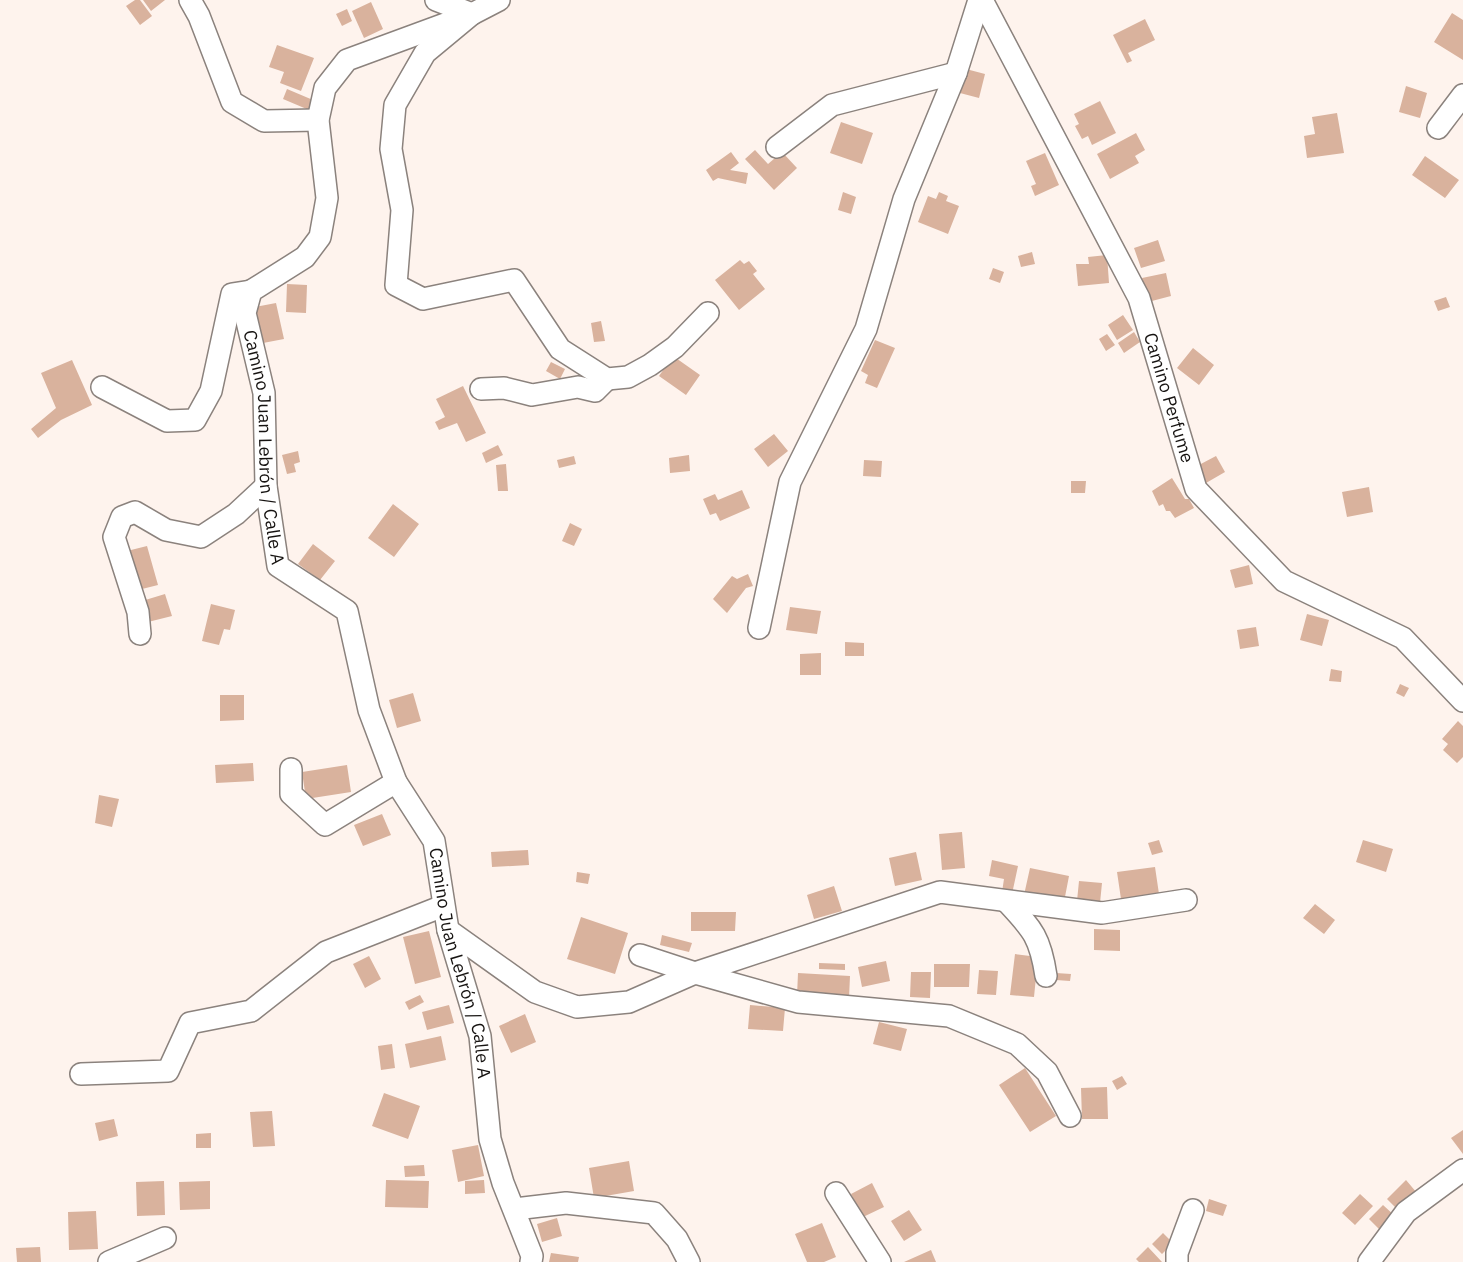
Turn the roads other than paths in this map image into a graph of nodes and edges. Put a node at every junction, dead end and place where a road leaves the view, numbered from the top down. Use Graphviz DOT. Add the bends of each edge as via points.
graph roads {
  1 [pos="190,0"];
  2 [pos="436,0"];
  3 [pos="499,0"];
  4 [pos="980,0"];
  5 [pos="472,14"];
  6 [pos="956,73"];
  7 [pos="1463,95"];
  8 [pos="318,120"];
  9 [pos="1438,128"];
  10 [pos="787,144"];
  11 [pos="251,291"];
  12 [pos="708,313"];
  13 [pos="607,379"];
  14 [pos="102,387"];
  15 [pos="481,389"];
  16 [pos="266,486"];
  17 [pos="759,628"];
  18 [pos="140,634"];
  19 [pos="1463,701"];
  20 [pos="291,769"];
  21 [pos="396,782"];
  22 [pos="1186,900"];
  23 [pos="1006,901"];
  24 [pos="442,906"];
  25 [pos="448,930"];
  26 [pos="640,955"];
  27 [pos="695,973"];
  28 [pos="1046,976"];
  29 [pos="81,1074"];
  30 [pos="1070,1116"];
  31 [pos="1463,1170"];
  32 [pos="836,1193"];
  33 [pos="516,1209"];
  34 [pos="1193,1210"];
  35 [pos="165,1238"];
  36 [pos="109,1262"];
  37 [pos="531,1262"];
  38 [pos="689,1262"];
  39 [pos="880,1262"];
  40 [pos="1177,1262"];
  41 [pos="1369,1262"];
  1 -- 8 [label="street" via="232,102 264,121"];
  2 -- 5 [label="street"];
  3 -- 5 [label="street"];
  4 -- 6 [label="street"];
  4 -- 19 [label="street, Camino Perfume" via="1139,298 1196,489 1284,581 1403,638"];
  5 -- 8 [label="street" via="347,60 325,88"];
  5 -- 13 [label="street" via="425,53 395,105 391,149 402,210 396,285 423,299 514,280 560,349"];
  6 -- 10 [label="street" via="832,105"];
  6 -- 17 [label="street" via="904,199 866,328 790,482"];
  7 -- 9 [label="street"];
  8 -- 11 [label="street" via="327,198 320,237 305,257"];
  11 -- 14 [label="street" via="232,294 211,390 195,420 167,421"];
  11 -- 16 [label="street, Camino Juan Lebrón / Calle A" via="245,313 264,393"];
  12 -- 13 [label="street" via="675,347 650,365 628,377"];
  13 -- 15 [label="street" via="595,391 578,387 532,395 504,388"];
  16 -- 18 [label="street" via="236,514 201,537 166,530 135,512 122,517 114,537 138,612"];
  16 -- 21 [label="street, Camino Juan Lebrón / Calle A" via="278,566 347,611 369,710"];
  20 -- 21 [label="street" via="291,795 325,825"];
  21 -- 24 [label="street, Camino Juan Lebrón / Calle A" via="434,841"];
  22 -- 23 [label="street" via="1102,913"];
  23 -- 27 [label="street" via="940,892"];
  23 -- 28 [label="street" via="1035,932"];
  24 -- 25 [label="street, Camino Juan Lebrón / Calle A"];
  24 -- 29 [label="street" via="326,952 251,1011 190,1023 168,1071"];
  25 -- 27 [label="street" via="535,992 576,1007 629,1002"];
  25 -- 33 [label="street, Camino Juan Lebrón / Calle A" via="480,1036 490,1139 503,1183"];
  26 -- 27 [label="street"];
  27 -- 30 [label="street" via="798,1002 949,1016 1017,1044 1047,1072"];
  31 -- 41 [label="street" via="1406,1212"];
  32 -- 39 [label="street"];
  33 -- 37 [label="street, Camino Juan Lebrón / Calle A"];
  33 -- 38 [label="street" via="566,1203 654,1213 677,1239"];
  34 -- 40 [label="street"];
  35 -- 36 [label="street"];
}
